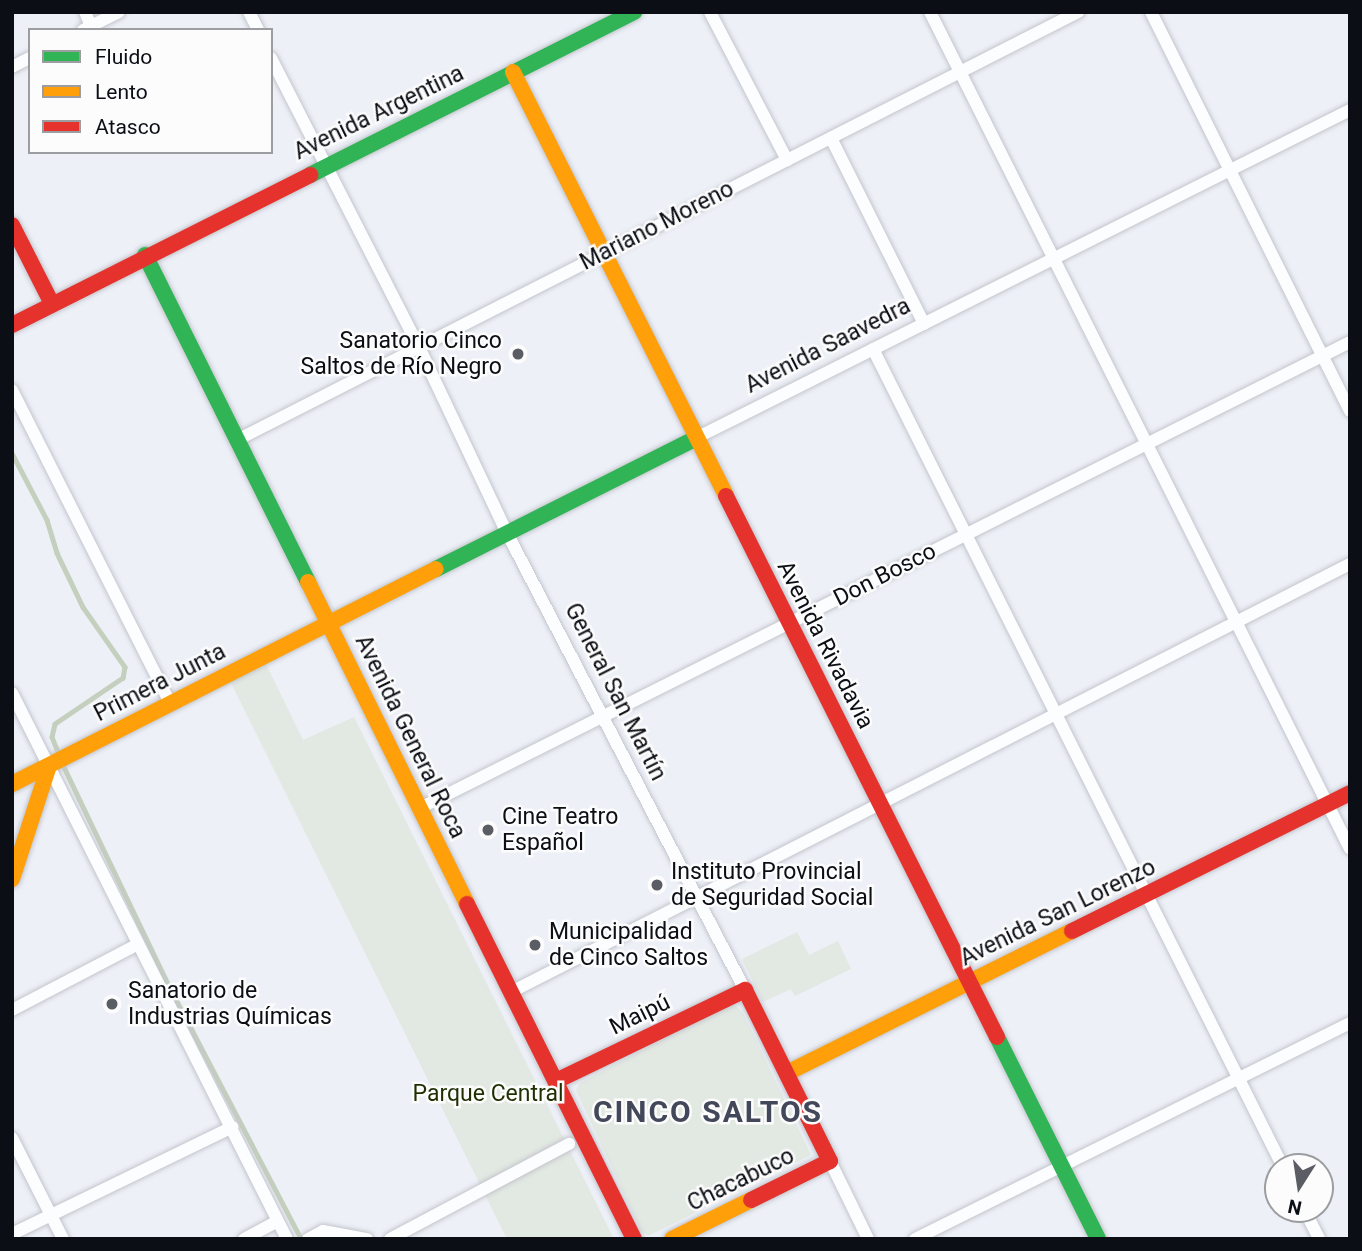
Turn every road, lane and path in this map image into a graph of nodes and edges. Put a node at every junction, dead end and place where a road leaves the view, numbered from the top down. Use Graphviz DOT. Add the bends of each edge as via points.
graph roads {
  1 [pos="85,12"];
  2 [pos="119,12"];
  3 [pos="249,12"];
  4 [pos="634,12"];
  5 [pos="710,12"];
  6 [pos="930,12"];
  7 [pos="1077,12"];
  8 [pos="1151,12"];
  9 [pos="87,28"];
  10 [pos="257,28"];
  11 [pos="28,59"];
  12 [pos="273,62"];
  13 [pos="12,67"];
  14 [pos="513,72"];
  15 [pos="959,72"];
  16 [pos="1350,110"];
  17 [pos="831,138"];
  18 [pos="787,160"];
  19 [pos="323,166"];
  20 [pos="1230,170"];
  21 [pos="12,225"];
  22 [pos="603,254"];
  23 [pos="145,255"];
  24 [pos="1053,259"];
  25 [pos="52,304"];
  26 [pos="924,324"];
  27 [pos="12,325"];
  28 [pos="1350,342"];
  29 [pos="419,347"];
  30 [pos="873,349"];
  31 [pos="1322,356"];
  32 [pos="12,390"];
  33 [pos="1350,411"];
  34 [pos="696,438"];
  35 [pos="237,440"];
  36 [pos="1146,444"];
  37 [pos="507,533"];
  38 [pos="966,535"];
  39 [pos="1350,564"];
  40 [pos="1236,622"];
  41 [pos="328,623"];
  42 [pos="789,624"];
  43 [pos="12,693"];
  44 [pos="170,703"];
  45 [pos="1056,714"];
  46 [pos="603,717"];
  47 [pos="49,766"];
  48 [pos="12,784"];
  49 [pos="1350,793"];
  50 [pos="879,804"];
  51 [pos="1328,804"];
  52 [pos="420,808"];
  53 [pos="1350,849"];
  54 [pos="12,879"];
  55 [pos="1147,894"];
  56 [pos="695,898"];
  57 [pos="138,944"];
  58 [pos="969,982"];
  59 [pos="745,990"];
  60 [pos="511,992"];
  61 [pos="12,1010"];
  62 [pos="1350,1023"];
  63 [pos="787,1073"];
  64 [pos="1238,1078"];
  65 [pos="556,1082"];
  66 [pos="232,1128"];
  67 [pos="12,1138"];
  68 [pos="569,1144"];
  69 [pos="1276,1153"];
  70 [pos="830,1161"];
  71 [pos="1061,1166"];
  72 [pos="51,1214"];
  73 [pos="278,1221"];
  74 [pos="1311,1223"];
  75 [pos="12,1234"];
  76 [pos="309,1238"];
  77 [pos="63,1239"];
  78 [pos="244,1239"];
  79 [pos="287,1239"];
  80 [pos="367,1239"];
  81 [pos="390,1239"];
  82 [pos="634,1239"];
  83 [pos="673,1239"];
  84 [pos="869,1239"];
  85 [pos="915,1239"];
  86 [pos="1098,1239"];
  87 [pos="1319,1239"];
  1 -- 9 [label="street"];
  2 -- 9 [label="street"];
  3 -- 10 [label="street"];
  4 -- 14 [label="main road, Avenida Argentina"];
  5 -- 18 [label="street"];
  6 -- 15 [label="street"];
  7 -- 15 [label="street, Mariano Moreno"];
  8 -- 20 [label="street"];
  11 -- 13 [label="street"];
  12 -- 19 [label="street, General San Martín"];
  14 -- 19 [label="main road, Avenida Argentina"];
  14 -- 22 [label="main road, Avenida Rivadavia"];
  15 -- 17 [label="street, Mariano Moreno"];
  15 -- 24 [label="street"];
  16 -- 20 [label="street, Avenida Saavedra"];
  17 -- 18 [label="street, Mariano Moreno"];
  17 -- 26 [label="street"];
  18 -- 22 [label="street, Mariano Moreno"];
  19 -- 23 [label="main road, Avenida Argentina"];
  19 -- 29 [label="street, General San Martín"];
  20 -- 24 [label="street, Avenida Saavedra"];
  20 -- 31 [label="street"];
  21 -- 25 [label="main road"];
  22 -- 29 [label="street, Mariano Moreno"];
  22 -- 34 [label="main road, Avenida Rivadavia"];
  23 -- 25 [label="main road, Avenida Argentina"];
  23 -- 35 [label="main road, Avenida General Roca"];
  24 -- 26 [label="street, Avenida Saavedra"];
  24 -- 36 [label="street"];
  25 -- 27 [label="main road, Avenida Argentina"];
  26 -- 30 [label="street, Avenida Saavedra"];
  28 -- 31 [label="street, Don Bosco"];
  29 -- 35 [label="street, Mariano Moreno"];
  29 -- 37 [label="street, General San Martín"];
  30 -- 34 [label="street, Avenida Saavedra"];
  30 -- 38 [label="street"];
  31 -- 33 [label="street"];
  31 -- 36 [label="street, Don Bosco"];
  32 -- 44 [label="street"];
  34 -- 37 [label="main road, Avenida Saavedra"];
  34 -- 42 [label="main road, Avenida Rivadavia"];
  35 -- 41 [label="main road, Avenida General Roca"];
  36 -- 38 [label="street, Don Bosco"];
  36 -- 40 [label="street"];
  37 -- 41 [label="main road, Avenida Saavedra"];
  37 -- 46 [label="street, General San Martín"];
  38 -- 42 [label="street, Don Bosco"];
  38 -- 45 [label="street"];
  39 -- 40 [label="street"];
  40 -- 45 [label="street"];
  40 -- 51 [label="street"];
  41 -- 44 [label="main road, Primera Junta"];
  41 -- 52 [label="main road, Avenida General Roca"];
  42 -- 46 [label="street, Don Bosco"];
  42 -- 50 [label="main road, Avenida Rivadavia"];
  43 -- 47 [label="street"];
  44 -- 47 [label="main road, Primera Junta"];
  45 -- 50 [label="street"];
  45 -- 55 [label="street"];
  46 -- 52 [label="street, Don Bosco"];
  46 -- 56 [label="street, General San Martín"];
  47 -- 48 [label="main road, Primera Junta"];
  47 -- 54 [label="main road"];
  47 -- 57 [label="street"];
  49 -- 51 [label="main road, Avenida San Lorenzo"];
  50 -- 56 [label="street"];
  50 -- 58 [label="main road, Avenida Rivadavia"];
  51 -- 53 [label="street"];
  51 -- 55 [label="main road, Avenida San Lorenzo"];
  52 -- 60 [label="main road, Avenida General Roca"];
  55 -- 58 [label="main road, Avenida San Lorenzo"];
  55 -- 64 [label="street"];
  56 -- 59 [label="street, General San Martín"];
  56 -- 60 [label="street"];
  57 -- 61 [label="street"];
  57 -- 66 [label="street"];
  58 -- 63 [label="main road, Avenida San Lorenzo"];
  58 -- 71 [label="main road, Avenida Rivadavia"];
  59 -- 63 [label="main road, General San Martín"];
  59 -- 65 [label="main road, Maipú"];
  60 -- 65 [label="main road, Avenida General Roca"];
  62 -- 64 [label="street"];
  63 -- 70 [label="main road, General San Martín"];
  64 -- 69 [label="street"];
  64 -- 71 [label="street"];
  65 -- 82 [label="main road, Avenida General Roca"];
  66 -- 72 [label="street"];
  66 -- 73 [label="street"];
  67 -- 72 [label="street"];
  68 -- 81 [label="street"];
  70 -- 83 [label="main road, Chacabuco"];
  70 -- 84 [label="street, General San Martín"];
  71 -- 85 [label="street"];
  71 -- 86 [label="main road, Avenida Rivadavia"];
  72 -- 75 [label="street"];
  72 -- 77 [label="street"];
  73 -- 78 [label="street"];
  73 -- 79 [label="street"];
  74 -- 87 [label="street"];
  76 -- 80 [label="street" via="323,1231"];
}
